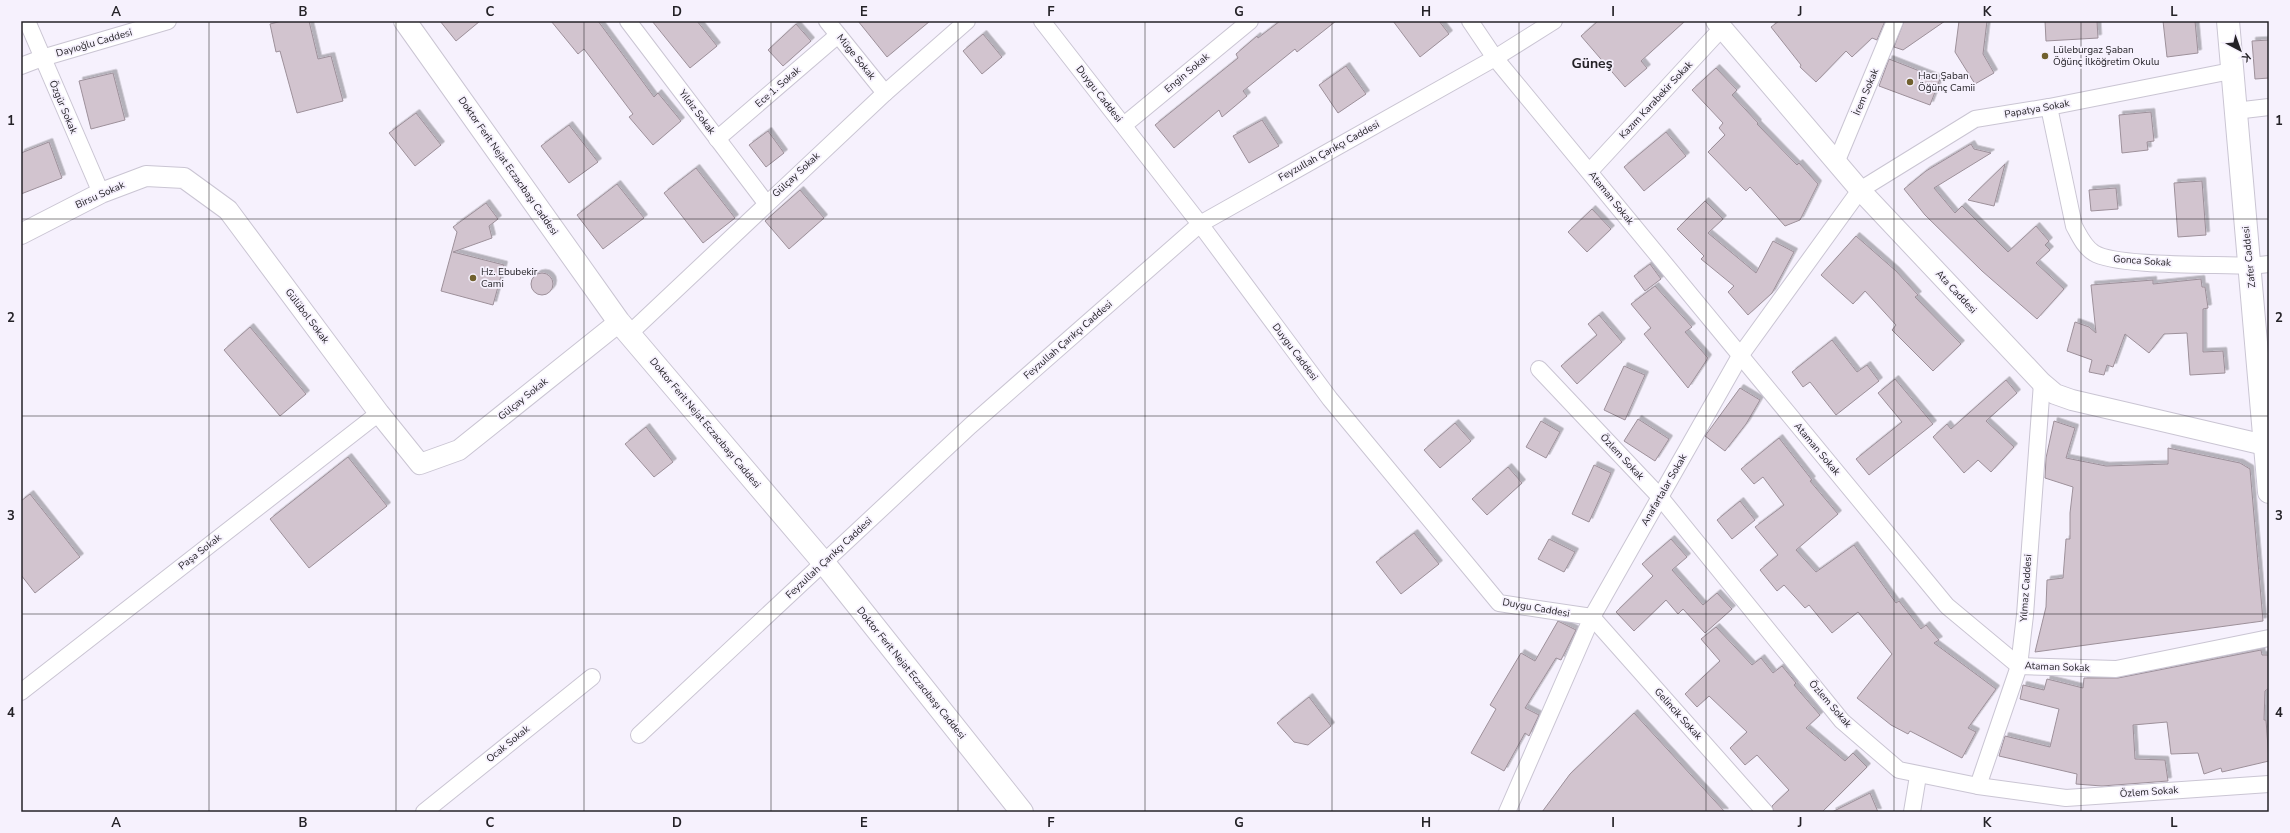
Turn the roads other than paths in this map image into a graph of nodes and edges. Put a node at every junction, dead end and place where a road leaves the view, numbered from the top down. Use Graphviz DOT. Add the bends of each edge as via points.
graph roads {
  1 [pos="27,21"];
  2 [pos="168,21"];
  3 [pos="405,21"];
  4 [pos="628,21"];
  5 [pos="827,21"];
  6 [pos="967,21"];
  7 [pos="1042,21"];
  8 [pos="1250,21"];
  9 [pos="1470,21"];
  10 [pos="1554,21"];
  11 [pos="1895,21"];
  12 [pos="2228,21"];
  13 [pos="1719,25"];
  14 [pos="838,35"];
  15 [pos="42,58"];
  16 [pos="1495,58"];
  17 [pos="21,66"];
  18 [pos="2231,71"];
  19 [pos="885,93"];
  20 [pos="2049,107"];
  21 [pos="2269,107"];
  22 [pos="2235,111"];
  23 [pos="1124,125"];
  24 [pos="717,139"];
  25 [pos="1836,163"];
  26 [pos="1590,171"];
  27 [pos="184,178"];
  28 [pos="1860,190"];
  29 [pos="100,193"];
  30 [pos="766,203"];
  31 [pos="1200,224"];
  32 [pos="21,234"];
  33 [pos="2259,265"];
  34 [pos="624,328"];
  35 [pos="1740,356"];
  36 [pos="1539,369"];
  37 [pos="2042,383"];
  38 [pos="379,413"];
  39 [pos="2267,446"];
  40 [pos="420,464"];
  41 [pos="2269,492"];
  42 [pos="1660,497"];
  43 [pos="824,563"];
  44 [pos="1592,617"];
  45 [pos="2269,638"];
  46 [pos="2019,666"];
  47 [pos="592,677"];
  48 [pos="21,692"];
  49 [pos="639,735"];
  50 [pos="1918,776"];
  51 [pos="2269,784"];
  52 [pos="1978,786"];
  53 [pos="424,812"];
  54 [pos="1022,812"];
  55 [pos="1507,812"];
  56 [pos="1765,812"];
  57 [pos="1912,812"];
  1 -- 15 [label="street, Özgür Sokak"];
  2 -- 15 [label="street, Dayıoğlu Caddesi"];
  3 -- 34 [label="main road, Doktor Ferit Nejat Eczacıbaşı Caddesi"];
  4 -- 24 [label="street, Yıldız Sokak"];
  5 -- 14 [label="street, Müge Sokak"];
  6 -- 19 [label="street, Gülçay Sokak"];
  7 -- 23 [label="street, Duygu Caddesi"];
  8 -- 23 [label="street, Engin Sokak"];
  9 -- 16 [label="street, Ataman Sokak"];
  10 -- 16 [label="street, Feyzullah Çarıkçı Caddesi"];
  11 -- 25 [label="street, İrem Sokak"];
  12 -- 18 [label="main road, Zafer Caddesi"];
  13 -- 25 [label="street, Ata Caddesi"];
  13 -- 26 [label="street, Kazım Karabekir Sokak"];
  14 -- 19 [label="street, Müge Sokak"];
  14 -- 24 [label="street, Ece 1. Sokak"];
  15 -- 17 [label="street, Dayıoğlu Caddesi"];
  15 -- 29 [label="street, Özgür Sokak"];
  16 -- 26 [label="street, Ataman Sokak"];
  16 -- 31 [label="street, Feyzullah Çarıkçı Caddesi"];
  18 -- 20 [label="street, Papatya Sokak"];
  18 -- 22 [label="main road, Zafer Caddesi"];
  19 -- 30 [label="street, Gülçay Sokak"];
  20 -- 28 [label="street, Papatya Sokak" via="1976,119"];
  20 -- 33 [label="street, Gonca Sokak" via="2074,226 2082,241 2094,253 2126,261"];
  21 -- 22 [label="street"];
  22 -- 33 [label="main road, Zafer Caddesi"];
  23 -- 31 [label="street, Duygu Caddesi"];
  24 -- 30 [label="street, Yıldız Sokak"];
  25 -- 28 [label="street, Ata Caddesi"];
  26 -- 35 [label="street, Ataman Sokak"];
  27 -- 29 [label="street, Birsu Sokak" via="146,176"];
  27 -- 38 [label="street, Gülübol Sokak" via="228,210"];
  28 -- 35 [label="street, Anafartalar Sokak"];
  28 -- 37 [label="street, Ata Caddesi"];
  29 -- 32 [label="street, Birsu Sokak"];
  30 -- 34 [label="street, Gülçay Sokak"];
  31 -- 43 [label="street, Feyzullah Çarıkçı Caddesi" via="970,426"];
  31 -- 44 [label="street, Duygu Caddesi" via="1330,399 1499,603"];
  33 -- 39 [label="main road, Zafer Caddesi"];
  34 -- 40 [label="street, Gülçay Sokak" via="459,450"];
  34 -- 43 [label="main road, Doktor Ferit Nejat Eczacıbaşı Caddesi"];
  35 -- 42 [label="street, Anafartalar Sokak"];
  35 -- 46 [label="street, Ataman Sokak" via="1947,606"];
  36 -- 42 [label="street, Özlem Sokak"];
  37 -- 39 [label="street, Ata Caddesi" via="2055,394 2072,400"];
  37 -- 46 [label="street, Yılmaz Caddesi"];
  38 -- 40 [label="street, Gülübol Sokak"];
  38 -- 48 [label="street, Paşa Sokak"];
  39 -- 41 [label="main road, Zafer Caddesi"];
  42 -- 44 [label="street, Anafartalar Sokak"];
  42 -- 50 [label="street, Özlem Sokak" via="1842,721 1899,770"];
  43 -- 49 [label="street, Feyzullah Çarıkçı Caddesi"];
  43 -- 54 [label="main road, Doktor Ferit Nejat Eczacıbaşı Caddesi"];
  44 -- 55 [label="street, Anafartalar Sokak"];
  44 -- 56 [label="street, Gelincik Sokak"];
  45 -- 46 [label="street, Ataman Sokak" via="2116,669"];
  46 -- 52 [label="street, Yılmaz Caddesi"];
  47 -- 53 [label="street, Ocak Sokak"];
  50 -- 52 [label="street, Özlem Sokak"];
  50 -- 57 [label="street"];
  51 -- 52 [label="street, Özlem Sokak" via="2066,798"];
}
